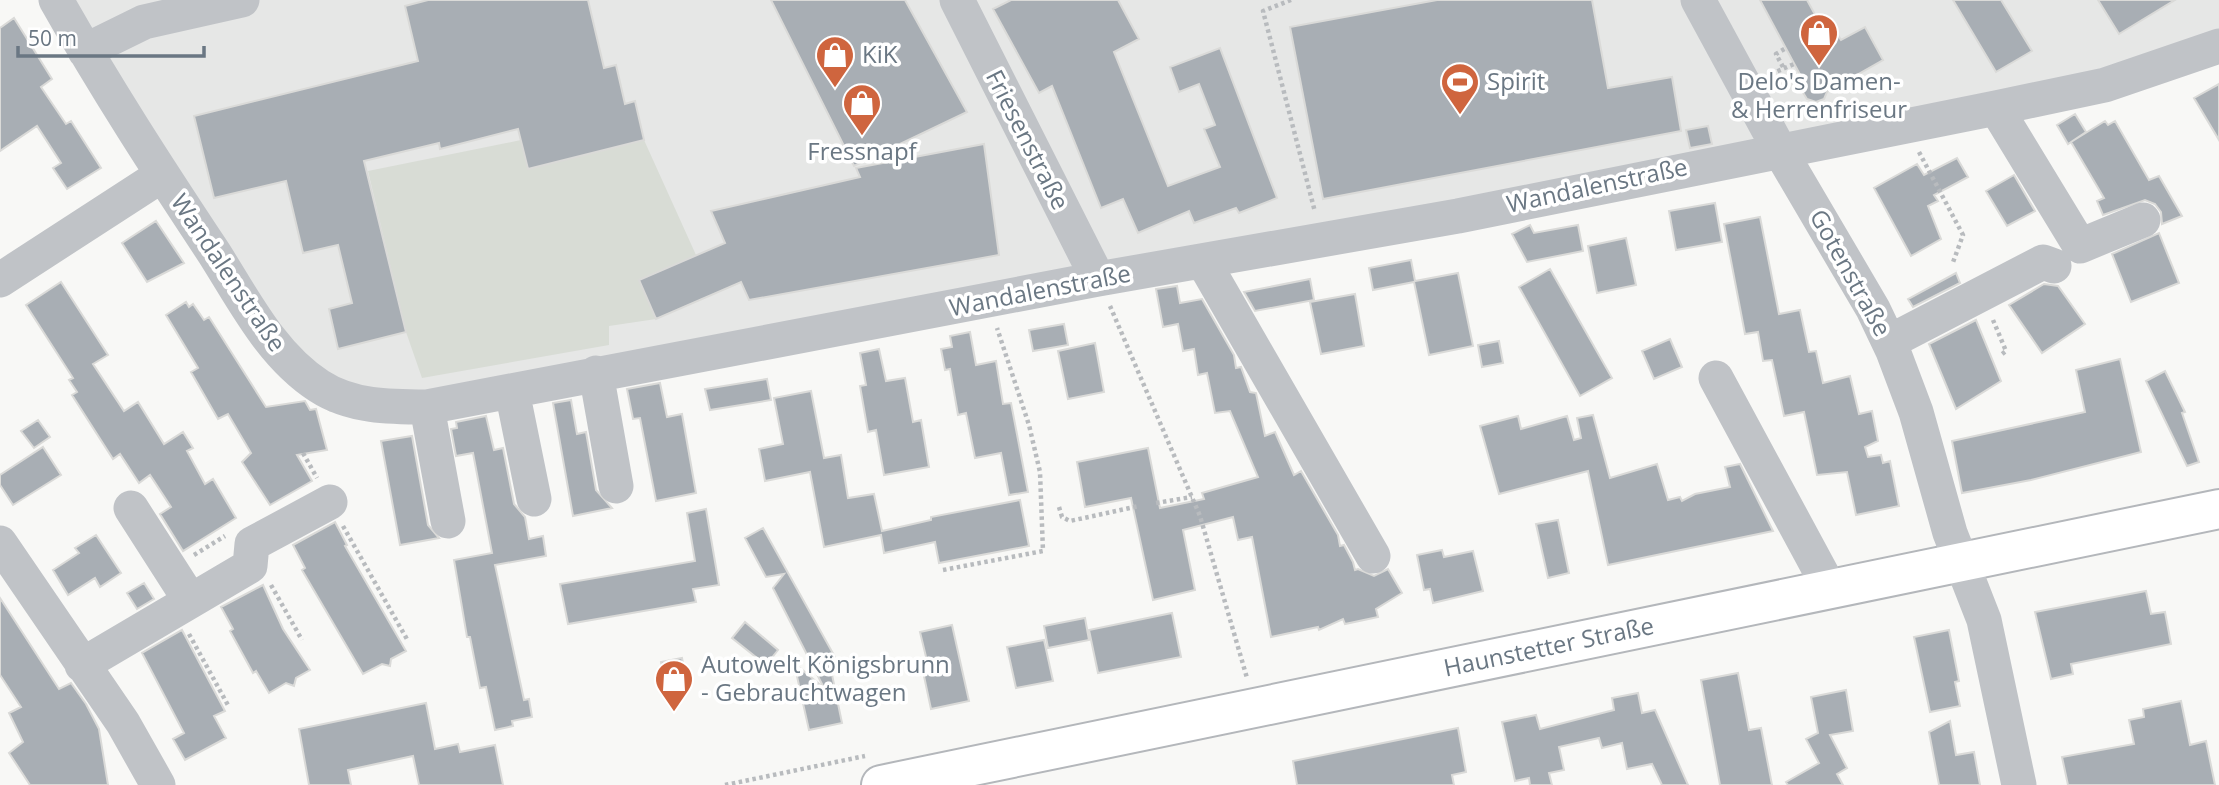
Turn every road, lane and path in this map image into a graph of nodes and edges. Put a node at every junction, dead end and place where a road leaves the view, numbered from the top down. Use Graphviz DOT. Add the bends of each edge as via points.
graph roads {
  1 [pos="56,0"];
  2 [pos="242,0"];
  3 [pos="957,0"];
  4 [pos="1291,0"];
  5 [pos="1698,0"];
  6 [pos="2219,46"];
  7 [pos="1786,48"];
  8 [pos="85,51"];
  9 [pos="1783,67"];
  10 [pos="1996,108"];
  11 [pos="1904,125"];
  12 [pos="1779,149"];
  13 [pos="162,175"];
  14 [pos="2143,220"];
  15 [pos="1322,240"];
  16 [pos="1203,261"];
  17 [pos="1952,265"];
  18 [pos="2054,266"];
  19 [pos="0,279"];
  20 [pos="1098,279"];
  21 [pos="1981,294"];
  22 [pos="987,301"];
  23 [pos="1889,342"];
  24 [pos="2001,355"];
  25 [pos="596,373"];
  26 [pos="1716,377"];
  27 [pos="512,391"];
  28 [pos="427,407"];
  29 [pos="616,486"];
  30 [pos="1192,497"];
  31 [pos="534,499"];
  32 [pos="330,502"];
  33 [pos="1156,503"];
  34 [pos="1139,506"];
  35 [pos="1059,507"];
  36 [pos="131,508"];
  37 [pos="2219,509"];
  38 [pos="448,521"];
  39 [pos="0,543"];
  40 [pos="255,544"];
  41 [pos="1373,556"];
  42 [pos="1962,562"];
  43 [pos="170,570"];
  44 [pos="943,570"];
  45 [pos="1830,589"];
  46 [pos="182,604"];
  47 [pos="302,640"];
  48 [pos="408,641"];
  49 [pos="82,665"];
  50 [pos="1247,678"];
  51 [pos="229,706"];
  52 [pos="939,779"];
  53 [pos="159,785"];
  54 [pos="881,785"];
  55 [pos="2019,785"];
  1 -- 8 [label="street, Wandalenstraße"];
  2 -- 8 [label="street" via="144,22"];
  3 -- 20 [label="street, Friesenstraße"];
  4 -- 15 [label="path" via="1264,11"];
  5 -- 12 [label="street, Gotenstraße"];
  6 -- 10 [label="street, Wandalenstraße" via="2105,85"];
  7 -- 9 [label="path" via="1776,54"];
  8 -- 13 [label="street, Wandalenstraße"];
  10 -- 11 [label="street, Wandalenstraße"];
  10 -- 14 [label="street" via="2080,246"];
  11 -- 12 [label="street, Wandalenstraße"];
  11 -- 17 [label="path" via="1963,235"];
  12 -- 15 [label="street, Wandalenstraße"];
  12 -- 23 [label="street, Gotenstraße"];
  13 -- 19 [label="street"];
  13 -- 28 [label="street, Wandalenstraße" via="280,354 319,386 351,401"];
  15 -- 16 [label="street, Wandalenstraße"];
  16 -- 20 [label="street, Wandalenstraße"];
  16 -- 41 [label="street"];
  18 -- 21 [label="street" via="2043,262"];
  20 -- 22 [label="street, Wandalenstraße"];
  20 -- 30 [label="path"];
  21 -- 23 [label="street"];
  21 -- 24 [label="path" via="2006,351"];
  22 -- 25 [label="street, Wandalenstraße"];
  22 -- 44 [label="path" via="1040,472 1043,551"];
  23 -- 42 [label="street, Gotenstraße" via="1916,412"];
  25 -- 27 [label="street, Wandalenstraße"];
  25 -- 29 [label="street"];
  26 -- 45 [label="street"];
  27 -- 28 [label="street, Wandalenstraße"];
  27 -- 31 [label="street"];
  28 -- 38 [label="street"];
  30 -- 33 [label="path"];
  30 -- 50 [label="path"];
  32 -- 40 [label="street"];
  32 -- 48 [label="path"];
  34 -- 35 [label="path" via="1070,521 1062,517"];
  36 -- 43 [label="street"];
  37 -- 42 [label="main road, Haunstetter Straße"];
  39 -- 49 [label="street"];
  40 -- 43 [label="path" via="237,528"];
  40 -- 46 [label="street" via="250,566"];
  40 -- 47 [label="path"];
  42 -- 45 [label="main road, Haunstetter Straße"];
  42 -- 55 [label="street, Gotenstraße" via="1984,620"];
  43 -- 46 [label="street"];
  45 -- 52 [label="main road, Haunstetter Straße"];
  46 -- 49 [label="street"];
  46 -- 51 [label="path"];
  49 -- 53 [label="street"];
  52 -- 54 [label="main road, Haunstetter Straße"];
}
